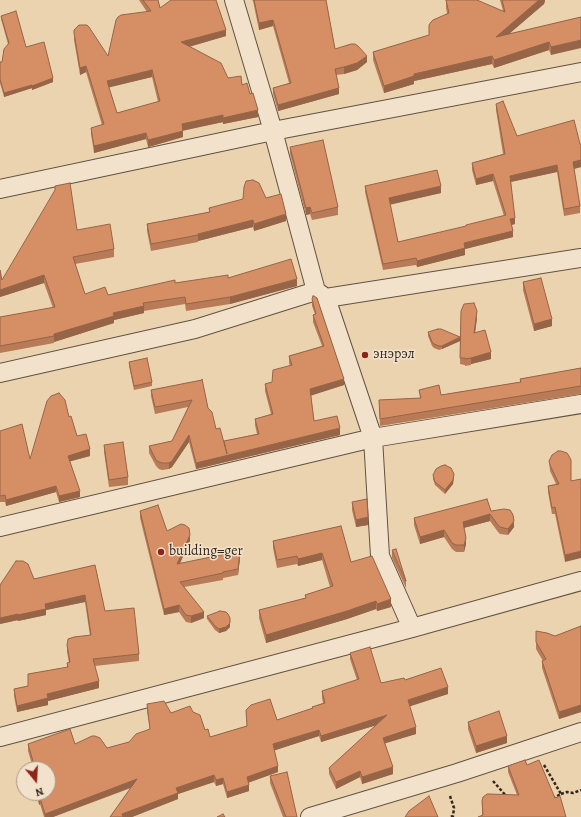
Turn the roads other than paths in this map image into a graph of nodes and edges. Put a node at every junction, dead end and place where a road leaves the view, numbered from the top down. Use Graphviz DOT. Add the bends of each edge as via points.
graph roads {
  1 [pos="234,0"];
  2 [pos="581,72"];
  3 [pos="273,131"];
  4 [pos="0,189"];
  5 [pos="581,258"];
  6 [pos="321,295"];
  7 [pos="0,373"];
  8 [pos="581,404"];
  9 [pos="373,438"];
  10 [pos="0,527"];
  11 [pos="581,581"];
  12 [pos="412,628"];
  13 [pos="581,732"];
  14 [pos="0,738"];
  15 [pos="310,817"];
  1 -- 3 [label="street"];
  2 -- 3 [label="street"];
  3 -- 4 [label="street"];
  3 -- 6 [label="street"];
  5 -- 6 [label="street"];
  6 -- 7 [label="street" via="195,329"];
  6 -- 9 [label="street"];
  8 -- 9 [label="street"];
  9 -- 10 [label="street"];
  9 -- 12 [label="street" via="380,556"];
  11 -- 12 [label="street"];
  12 -- 14 [label="street"];
  13 -- 15 [label="street"];
}
